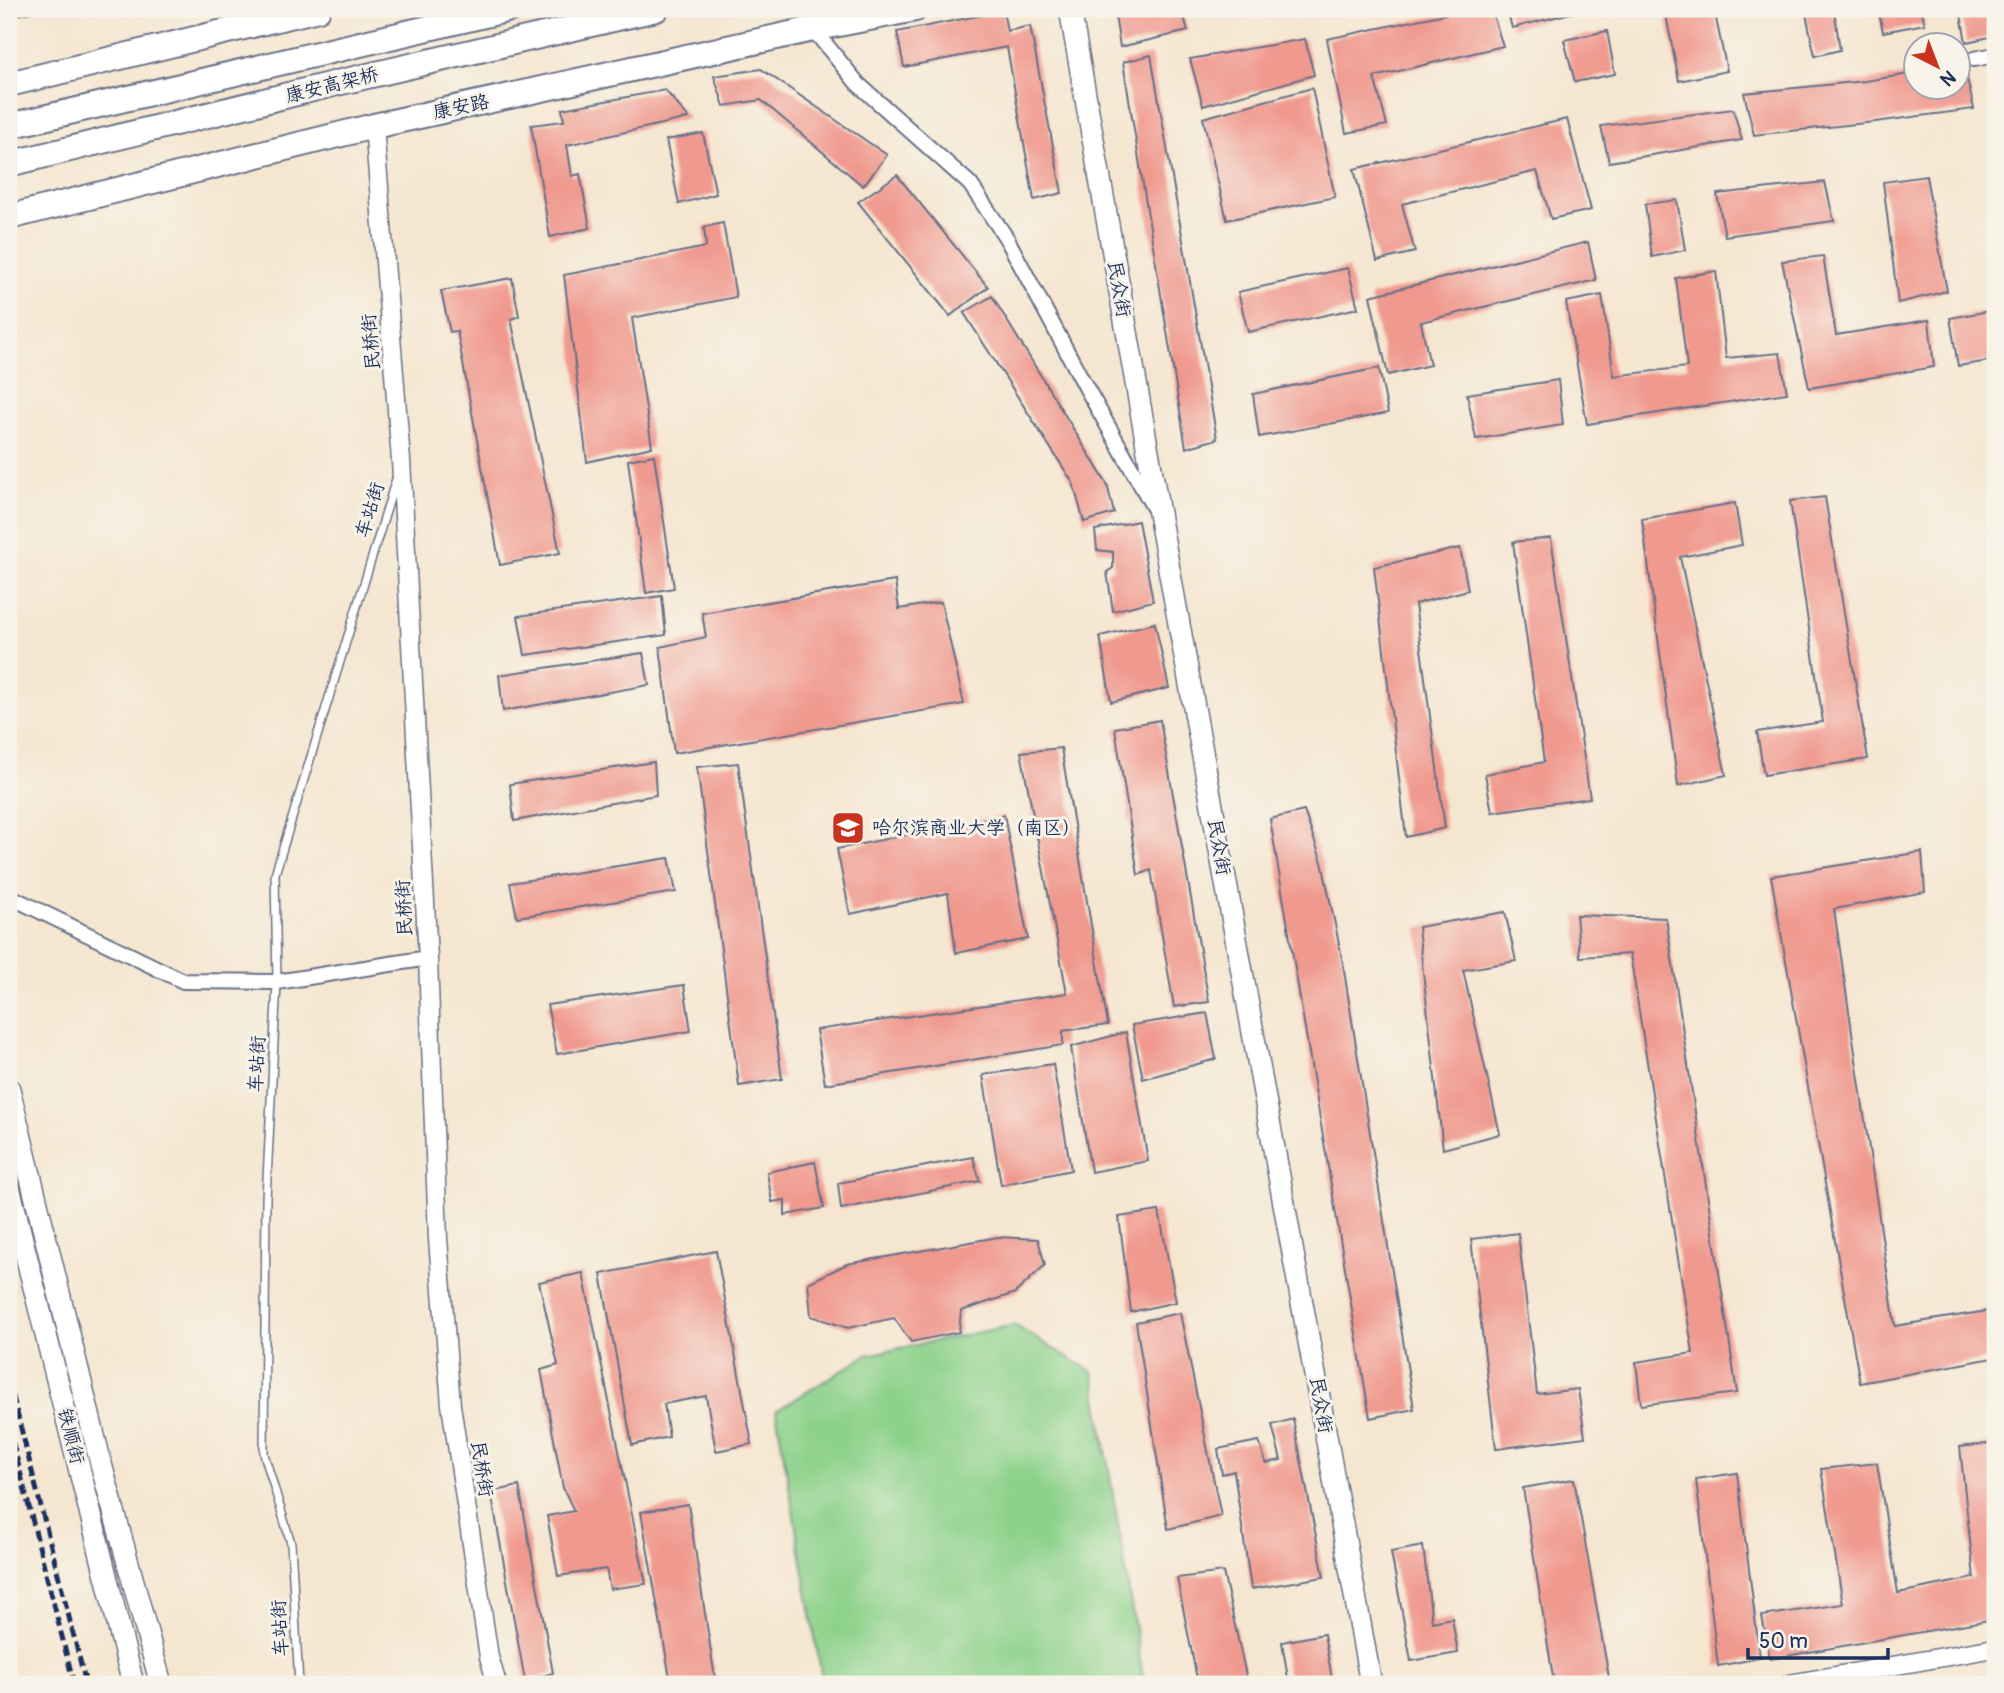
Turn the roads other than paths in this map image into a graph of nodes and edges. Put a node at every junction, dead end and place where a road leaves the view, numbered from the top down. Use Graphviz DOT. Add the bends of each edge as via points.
graph roads {
  1 [pos="318,9"];
  2 [pos="510,9"];
  3 [pos="656,9"];
  4 [pos="915,9"];
  5 [pos="1070,9"];
  6 [pos="813,29"];
  7 [pos="1995,55"];
  8 [pos="1974,59"];
  9 [pos="9,84"];
  10 [pos="9,126"];
  11 [pos="374,126"];
  12 [pos="9,164"];
  13 [pos="9,217"];
  14 [pos="401,460"];
  15 [pos="1160,519"];
  16 [pos="9,896"];
  17 [pos="428,958"];
  18 [pos="277,982"];
  19 [pos="9,1089"];
  20 [pos="9,1187"];
  21 [pos="1995,1648"];
  22 [pos="133,1684"];
  23 [pos="161,1684"];
  24 [pos="299,1684"];
  25 [pos="497,1684"];
  26 [pos="1371,1684"];
  27 [pos="1789,1684"];
  1 -- 9 [label="highway"];
  2 -- 10 [label="highway, 康安高架桥"];
  3 -- 12 [label="highway, 康安高架桥"];
  4 -- 6 [label="highway, 康安路"];
  5 -- 15 [label="main road, 民众街"];
  6 -- 11 [label="highway, 康安路"];
  6 -- 15 [label="street" via="858,84 970,184 1007,239"];
  7 -- 8 [label="street"];
  11 -- 13 [label="highway, 康安路"];
  11 -- 14 [label="street, 民桥街"];
  14 -- 17 [label="street, 民桥街"];
  14 -- 18 [label="lane, 车站街" via="275,874"];
  15 -- 26 [label="main road, 民众街"];
  16 -- 18 [label="street" via="183,981"];
  17 -- 18 [label="street"];
  17 -- 25 [label="street, 民桥街" via="438,1239 451,1405 489,1657"];
  18 -- 24 [label="lane, 车站街" via="266,1199 264,1454 290,1544"];
  19 -- 23 [label="main road" via="101,1464"];
  20 -- 22 [label="main road, 铁顺街"];
  21 -- 27 [label="street"];
}
